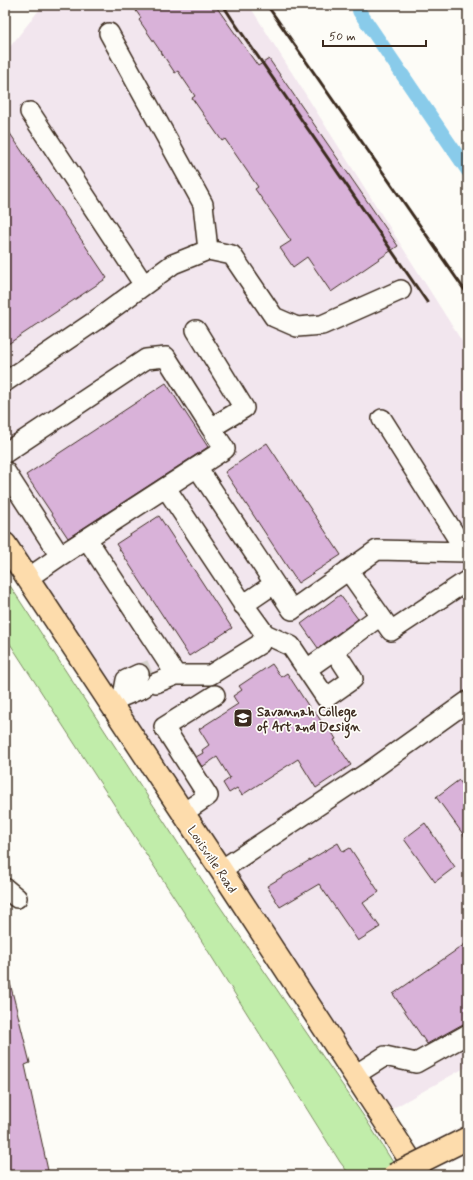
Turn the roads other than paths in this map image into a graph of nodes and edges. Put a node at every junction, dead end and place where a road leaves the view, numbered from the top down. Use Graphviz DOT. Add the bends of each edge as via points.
graph roads {
  1 [pos="108,33"];
  2 [pos="30,112"];
  3 [pos="208,250"];
  4 [pos="144,285"];
  5 [pos="401,290"];
  6 [pos="196,330"];
  7 [pos="5,382"];
  8 [pos="382,419"];
  9 [pos="211,428"];
  10 [pos="5,453"];
  11 [pos="197,467"];
  12 [pos="5,471"];
  13 [pos="166,488"];
  14 [pos="87,539"];
  15 [pos="5,544"];
  16 [pos="467,554"];
  17 [pos="60,556"];
  18 [pos="348,570"];
  19 [pos="28,578"];
  20 [pos="468,580"];
  21 [pos="274,584"];
  22 [pos="244,605"];
  23 [pos="380,616"];
  24 [pos="265,634"];
  25 [pos="334,650"];
  26 [pos="307,669"];
  27 [pos="155,675"];
  28 [pos="215,695"];
  29 [pos="116,699"];
  30 [pos="468,701"];
  31 [pos="183,813"];
  32 [pos="221,870"];
  33 [pos="468,1034"];
  34 [pos="355,1075"];
  35 [pos="468,1138"];
  36 [pos="394,1175"];
  37 [pos="420,1175"];
  1 -- 3 [label="lane" via="203,204"];
  2 -- 4 [label="lane"];
  3 -- 4 [label="lane" via="173,264"];
  3 -- 5 [label="lane" via="232,255 274,317 297,327 322,325"];
  4 -- 7 [label="lane"];
  6 -- 9 [label="lane" via="244,408"];
  8 -- 16 [label="lane"];
  9 -- 10 [label="lane" via="166,357 146,359"];
  9 -- 11 [label="lane" via="225,449"];
  11 -- 13 [label="lane"];
  11 -- 21 [label="lane"];
  12 -- 17 [label="lane"];
  13 -- 14 [label="lane"];
  13 -- 22 [label="lane"];
  14 -- 17 [label="lane"];
  14 -- 27 [label="lane"];
  15 -- 19 [label="main road, Louisville Road"];
  16 -- 18 [label="lane" via="378,550"];
  17 -- 19 [label="lane"];
  18 -- 21 [label="lane" via="292,610"];
  18 -- 23 [label="lane"];
  19 -- 29 [label="main road, Louisville Road"];
  20 -- 23 [label="lane" via="391,630"];
  21 -- 22 [label="lane"];
  22 -- 24 [label="lane"];
  23 -- 25 [label="lane"];
  24 -- 26 [label="lane" via="291,646"];
  24 -- 27 [label="lane" via="260,644 210,675"];
  25 -- 26 [label="lane"];
  25 -- 26 [label="lane" via="353,679 326,698"];
  27 -- 29 [label="lane"];
  28 -- 31 [label="lane" via="164,727 208,796"];
  29 -- 31 [label="main road, Louisville Road"];
  30 -- 32 [label="lane" via="373,769"];
  31 -- 32 [label="main road, Louisville Road"];
  32 -- 34 [label="main road, Louisville Road"];
  33 -- 34 [label="lane" via="416,1063 385,1056"];
  34 -- 37 [label="main road, Louisville Road"];
  35 -- 36 [label="main road, bridge"];
}
